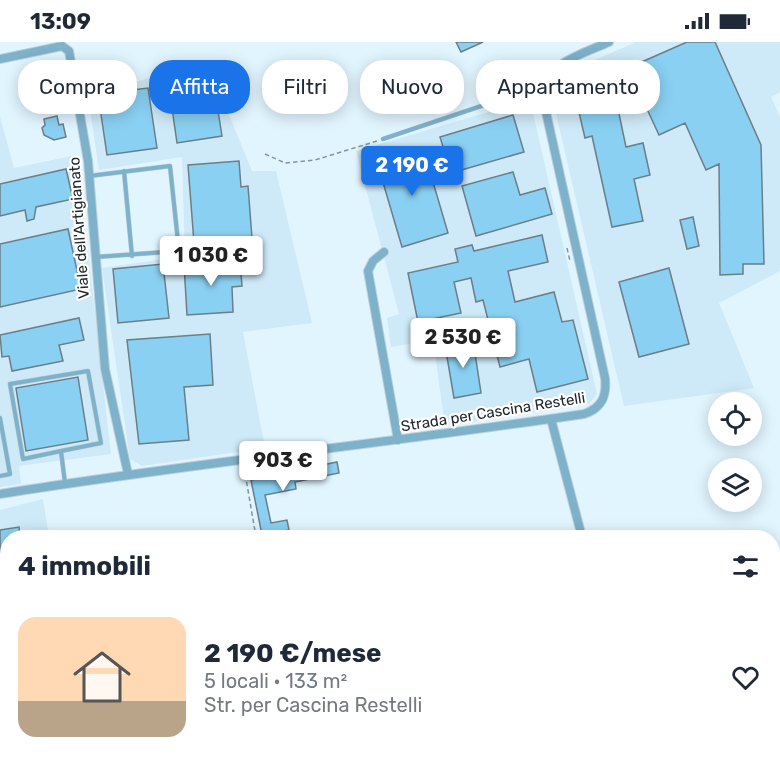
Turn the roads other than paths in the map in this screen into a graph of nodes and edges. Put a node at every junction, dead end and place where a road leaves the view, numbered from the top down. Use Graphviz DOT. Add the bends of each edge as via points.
graph roads {
  1 [pos="609,42"];
  2 [pos="0,59"];
  3 [pos="573,60"];
  4 [pos="476,108"];
  5 [pos="547,114"];
  6 [pos="383,139"];
  7 [pos="124,171"];
  8 [pos="88,176"];
  9 [pos="384,252"];
  10 [pos="132,256"];
  11 [pos="95,258"];
  12 [pos="0,418"];
  13 [pos="551,419"];
  14 [pos="398,440"];
  15 [pos="61,451"];
  16 [pos="128,474"];
  17 [pos="0,476"];
  18 [pos="65,484"];
  19 [pos="0,494"];
  20 [pos="580,530"];
  1 -- 3 [label="street"];
  2 -- 8 [label="street, Viale dell'Artigianato" via="62,46 69,51 86,140"];
  4 -- 6 [label="lane"];
  5 -- 13 [label="street, Strada per Cascina Restelli" via="606,388 601,403 591,411"];
  7 -- 8 [label="lane"];
  7 -- 10 [label="lane"];
  7 -- 10 [label="lane" via="170,166 179,251"];
  8 -- 11 [label="street, Viale dell'Artigianato"];
  9 -- 14 [label="street" via="368,271"];
  10 -- 11 [label="lane"];
  11 -- 16 [label="street, Viale dell'Artigianato" via="105,369"];
  12 -- 17 [label="lane" via="10,474"];
  13 -- 14 [label="street, Strada per Cascina Restelli"];
  13 -- 20 [label="street"];
  14 -- 16 [label="street, Strada per Cascina Restelli"];
  15 -- 15 [label="lane" via="23,459 10,384 88,371 101,443"];
  15 -- 18 [label="lane"];
  16 -- 18 [label="street, Strada per Cascina Restelli"];
  18 -- 19 [label="street, Strada per Cascina Restelli"];
}
